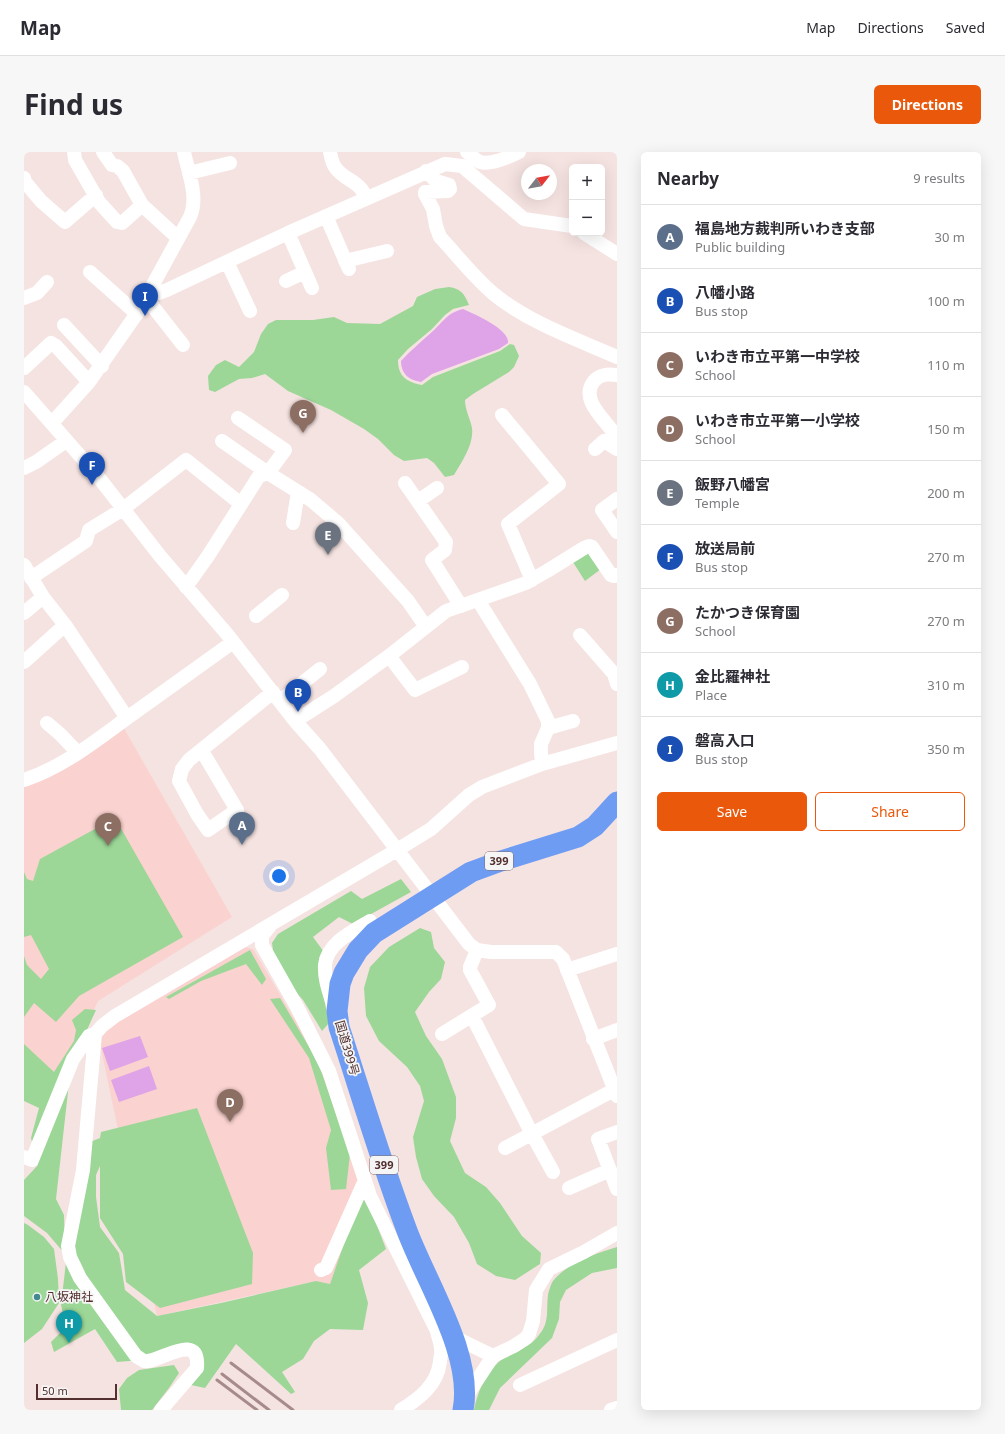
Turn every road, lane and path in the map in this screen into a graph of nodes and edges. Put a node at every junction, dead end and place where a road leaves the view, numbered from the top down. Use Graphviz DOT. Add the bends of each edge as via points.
graph roads {
  1 [pos="74,152"];
  2 [pos="103,152"];
  3 [pos="184,152"];
  4 [pos="330,152"];
  5 [pos="467,152"];
  6 [pos="519,152"];
  7 [pos="230,163"];
  8 [pos="452,164"];
  9 [pos="426,171"];
  10 [pos="188,173"];
  11 [pos="24,178"];
  12 [pos="96,195"];
  13 [pos="366,198"];
  14 [pos="142,205"];
  15 [pos="326,216"];
  16 [pos="569,226"];
  17 [pos="288,233"];
  18 [pos="589,236"];
  19 [pos="178,238"];
  20 [pos="387,251"];
  21 [pos="617,254"];
  22 [pos="227,262"];
  23 [pos="90,272"];
  24 [pos="305,272"];
  25 [pos="286,281"];
  26 [pos="47,282"];
  27 [pos="312,288"];
  28 [pos="149,295"];
  29 [pos="24,298"];
  30 [pos="250,311"];
  31 [pos="137,314"];
  32 [pos="64,326"];
  33 [pos="183,345"];
  34 [pos="617,358"];
  35 [pos="102,366"];
  36 [pos="24,368"];
  37 [pos="617,375"];
  38 [pos="89,382"];
  39 [pos="24,392"];
  40 [pos="502,415"];
  41 [pos="238,418"];
  42 [pos="52,423"];
  43 [pos="617,438"];
  44 [pos="66,441"];
  45 [pos="222,441"];
  46 [pos="595,449"];
  47 [pos="617,449"];
  48 [pos="24,468"];
  49 [pos="268,473"];
  50 [pos="406,483"];
  51 [pos="437,488"];
  52 [pos="298,492"];
  53 [pos="617,499"];
  54 [pos="418,501"];
  55 [pos="241,504"];
  56 [pos="123,509"];
  57 [pos="293,523"];
  58 [pos="617,532"];
  59 [pos="26,571"];
  60 [pos="617,575"];
  61 [pos="532,580"];
  62 [pos="186,587"];
  63 [pos="282,595"];
  64 [pos="43,597"];
  65 [pos="478,600"];
  66 [pos="461,606"];
  67 [pos="24,613"];
  68 [pos="256,616"];
  69 [pos="65,625"];
  70 [pos="426,627"];
  71 [pos="580,635"];
  72 [pos="233,642"];
  73 [pos="390,656"];
  74 [pos="24,662"];
  75 [pos="462,667"];
  76 [pos="320,669"];
  77 [pos="617,684"];
  78 [pos="277,696"];
  79 [pos="127,718"];
  80 [pos="295,721"];
  81 [pos="572,722"];
  82 [pos="47,723"];
  83 [pos="548,728"];
  84 [pos="617,743"];
  85 [pos="202,751"];
  86 [pos="78,753"];
  87 [pos="542,764"];
  88 [pos="24,780"];
  89 [pos="617,802"];
  90 [pos="397,850"];
  91 [pos="370,921"];
  92 [pos="272,924"];
  93 [pos="477,950"];
  94 [pos="617,954"];
  95 [pos="567,970"];
  96 [pos="472,1016"];
  97 [pos="339,1027"];
  98 [pos="617,1030"];
  99 [pos="95,1034"];
  100 [pos="442,1034"];
  101 [pos="593,1039"];
  102 [pos="616,1093"];
  103 [pos="617,1132"];
  104 [pos="532,1134"];
  105 [pos="505,1148"];
  106 [pos="24,1157"];
  107 [pos="610,1170"];
  108 [pos="553,1172"];
  109 [pos="365,1180"];
  110 [pos="569,1188"];
  111 [pos="617,1189"];
  112 [pos="617,1233"];
  113 [pos="321,1270"];
  114 [pos="617,1340"];
  115 [pos="452,1348"];
  116 [pos="493,1356"];
  117 [pos="520,1386"];
  118 [pos="464,1404"];
  119 [pos="617,1408"];
  120 [pos="161,1410"];
  121 [pos="401,1410"];
  122 [pos="611,1410"];
  1 -- 12 [label="street" via="75,160"];
  2 -- 14 [label="street" via="112,164 123,171"];
  3 -- 10 [label="street"];
  4 -- 13 [label="street" via="337,170 359,186"];
  5 -- 6 [label="street" via="480,162 485,162"];
  5 -- 8 [label="street"];
  7 -- 10 [label="street"];
  8 -- 9 [label="street"];
  8 -- 16 [label="street" via="462,166 470,172 524,219"];
  9 -- 13 [label="street"];
  9 -- 34 [label="street" via="436,181 450,187 448,191 425,192 433,209 440,237 494,294 512,308"];
  10 -- 19 [label="street" via="194,196 193,209"];
  11 -- 12 [label="street" via="41,201 65,222"];
  12 -- 14 [label="street" via="117,222 122,222"];
  13 -- 15 [label="street"];
  14 -- 19 [label="street"];
  15 -- 17 [label="street"];
  15 -- 20 [label="street" via="347,265 354,258"];
  17 -- 22 [label="street"];
  17 -- 24 [label="street"];
  18 -- 21 [label="street"];
  19 -- 28 [label="street"];
  22 -- 28 [label="street" via="167,290"];
  22 -- 30 [label="street"];
  23 -- 31 [label="street"];
  24 -- 25 [label="street"];
  24 -- 27 [label="street"];
  26 -- 29 [label="street" via="37,293"];
  28 -- 31 [label="street"];
  28 -- 33 [label="street"];
  31 -- 35 [label="street"];
  32 -- 35 [label="street"];
  35 -- 38 [label="street"];
  36 -- 38 [label="street" via="51,343"];
  37 -- 43 [label="street" via="600,376 589,391 592,404"];
  38 -- 42 [label="street"];
  39 -- 42 [label="street"];
  40 -- 61 [label="street" via="560,484 508,524"];
  41 -- 49 [label="street" via="285,450"];
  42 -- 44 [label="street"];
  44 -- 48 [label="street"];
  44 -- 56 [label="street"];
  45 -- 49 [label="street"];
  46 -- 47 [label="street" via="604,441"];
  49 -- 52 [label="street"];
  49 -- 55 [label="street" via="259,476"];
  50 -- 54 [label="street"];
  51 -- 54 [label="street"];
  52 -- 57 [label="street"];
  52 -- 70 [label="street" via="338,523 408,601"];
  53 -- 58 [label="street" via="602,510"];
  54 -- 66 [label="street" via="446,542 445,550 432,560"];
  55 -- 56 [label="street" via="186,460"];
  55 -- 62 [label="street"];
  56 -- 59 [label="street" via="89,530 86,541"];
  56 -- 62 [label="street"];
  59 -- 64 [label="street"];
  60 -- 61 [label="street" via="610,575 595,550 589,546"];
  61 -- 65 [label="street"];
  62 -- 72 [label="street"];
  63 -- 68 [label="street"];
  64 -- 67 [label="street"];
  64 -- 69 [label="street"];
  65 -- 66 [label="street"];
  65 -- 83 [label="street" via="530,684 548,721"];
  66 -- 70 [label="street" via="441,614"];
  69 -- 74 [label="street"];
  69 -- 79 [label="street"];
  70 -- 73 [label="street"];
  71 -- 77 [label="street" via="614,674"];
  72 -- 78 [label="street"];
  72 -- 79 [label="street"];
  73 -- 75 [label="street" via="415,690"];
  73 -- 80 [label="street"];
  76 -- 78 [label="street"];
  78 -- 80 [label="street"];
  78 -- 85 [label="street"];
  79 -- 86 [label="street"];
  80 -- 90 [label="street" via="320,749"];
  81 -- 83 [label="street"];
  82 -- 86 [label="street"];
  83 -- 87 [label="street" via="541,744"];
  84 -- 87 [label="street"];
  85 -- 85 [label="street" via="189,760 182,769 179,781 208,830 237,810"];
  86 -- 88 [label="street" via="41,774"];
  87 -- 90 [label="street" via="482,787 469,795 431,829"];
  89 -- 97 [label="highway, 国道399号 / 399" via="595,826 578,837 470,872 374,933 358,950 344,973 337,1011"];
  90 -- 92 [label="street"];
  90 -- 93 [label="street" via="440,908 469,944"];
  91 -- 97 [label="street" via="341,939 331,949 325,964 326,982"];
  92 -- 99 [label="street" via="115,1016"];
  92 -- 109 [label="street" via="262,936 262,944 329,1071"];
  93 -- 95 [label="street" via="556,952 563,959"];
  93 -- 96 [label="street" via="470,970 489,1005"];
  94 -- 95 [label="street"];
  95 -- 101 [label="street"];
  96 -- 100 [label="street"];
  96 -- 104 [label="street"];
  97 -- 115 [label="highway, 国道399号 / 399" via="391,1189"];
  98 -- 101 [label="street"];
  99 -- 106 [label="street" via="89,1036 74,1059 32,1160"];
  99 -- 120 [label="street" via="83,1170 68,1246 80,1278 136,1356 145,1361 152,1360 183,1349 195,1354 197,1368"];
  101 -- 102 [label="street"];
  102 -- 104 [label="street"];
  103 -- 107 [label="street" via="598,1140"];
  104 -- 105 [label="street"];
  104 -- 108 [label="street"];
  107 -- 110 [label="street"];
  107 -- 111 [label="street"];
  109 -- 113 [label="street" via="326,1268"];
  109 -- 115 [label="street" via="370,1196 437,1331"];
  112 -- 116 [label="street" via="550,1269 536,1290 529,1334 514,1346"];
  114 -- 117 [label="street"];
  115 -- 116 [label="street"];
  115 -- 118 [label="highway, 国道399号 / 399" via="464,1377"];
  115 -- 121 [label="street" via="433,1383 414,1402"];
  116 -- 118 [label="street"];
  119 -- 122 [label="street"];
}
